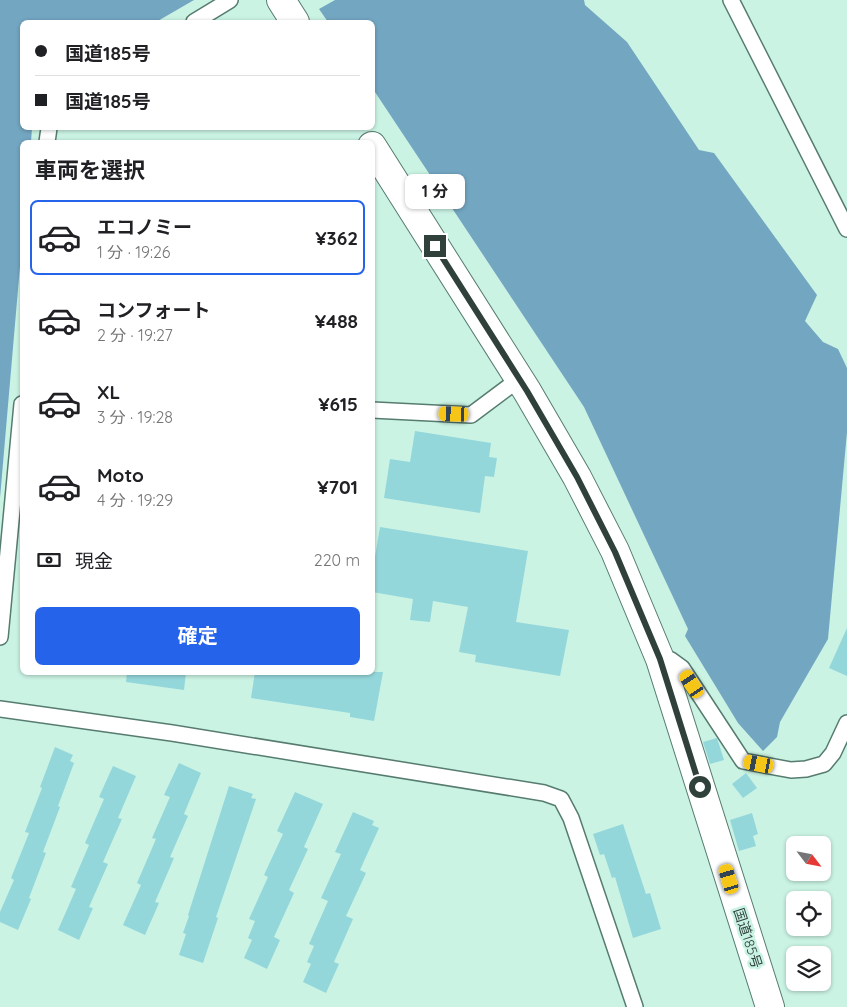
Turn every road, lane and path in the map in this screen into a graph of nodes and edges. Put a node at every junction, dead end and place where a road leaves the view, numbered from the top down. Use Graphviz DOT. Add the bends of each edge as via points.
graph roads {
  1 [pos="230,0"];
  2 [pos="281,0"];
  3 [pos="731,0"];
  4 [pos="197,20"];
  5 [pos="294,20"];
  6 [pos="375,151"];
  7 [pos="847,229"];
  8 [pos="519,379"];
  9 [pos="375,410"];
  10 [pos="20,425"];
  11 [pos="0,636"];
  12 [pos="660,659"];
  13 [pos="0,709"];
  14 [pos="847,723"];
  15 [pos="635,1007"];
  16 [pos="770,1007"];
  1 -- 4 [label="street"];
  2 -- 5 [label="highway"];
  3 -- 7 [label="street"];
  6 -- 8 [label="highway, 国道185号"];
  8 -- 9 [label="street" via="470,414"];
  8 -- 12 [label="highway, 国道185号" via="577,477 615,552"];
  10 -- 11 [label="street"];
  12 -- 14 [label="street" via="671,660 682,668 743,761 791,770 824,764"];
  12 -- 16 [label="highway, 国道185号"];
  13 -- 15 [label="street" via="172,733 544,793 561,799 571,818"];
}
